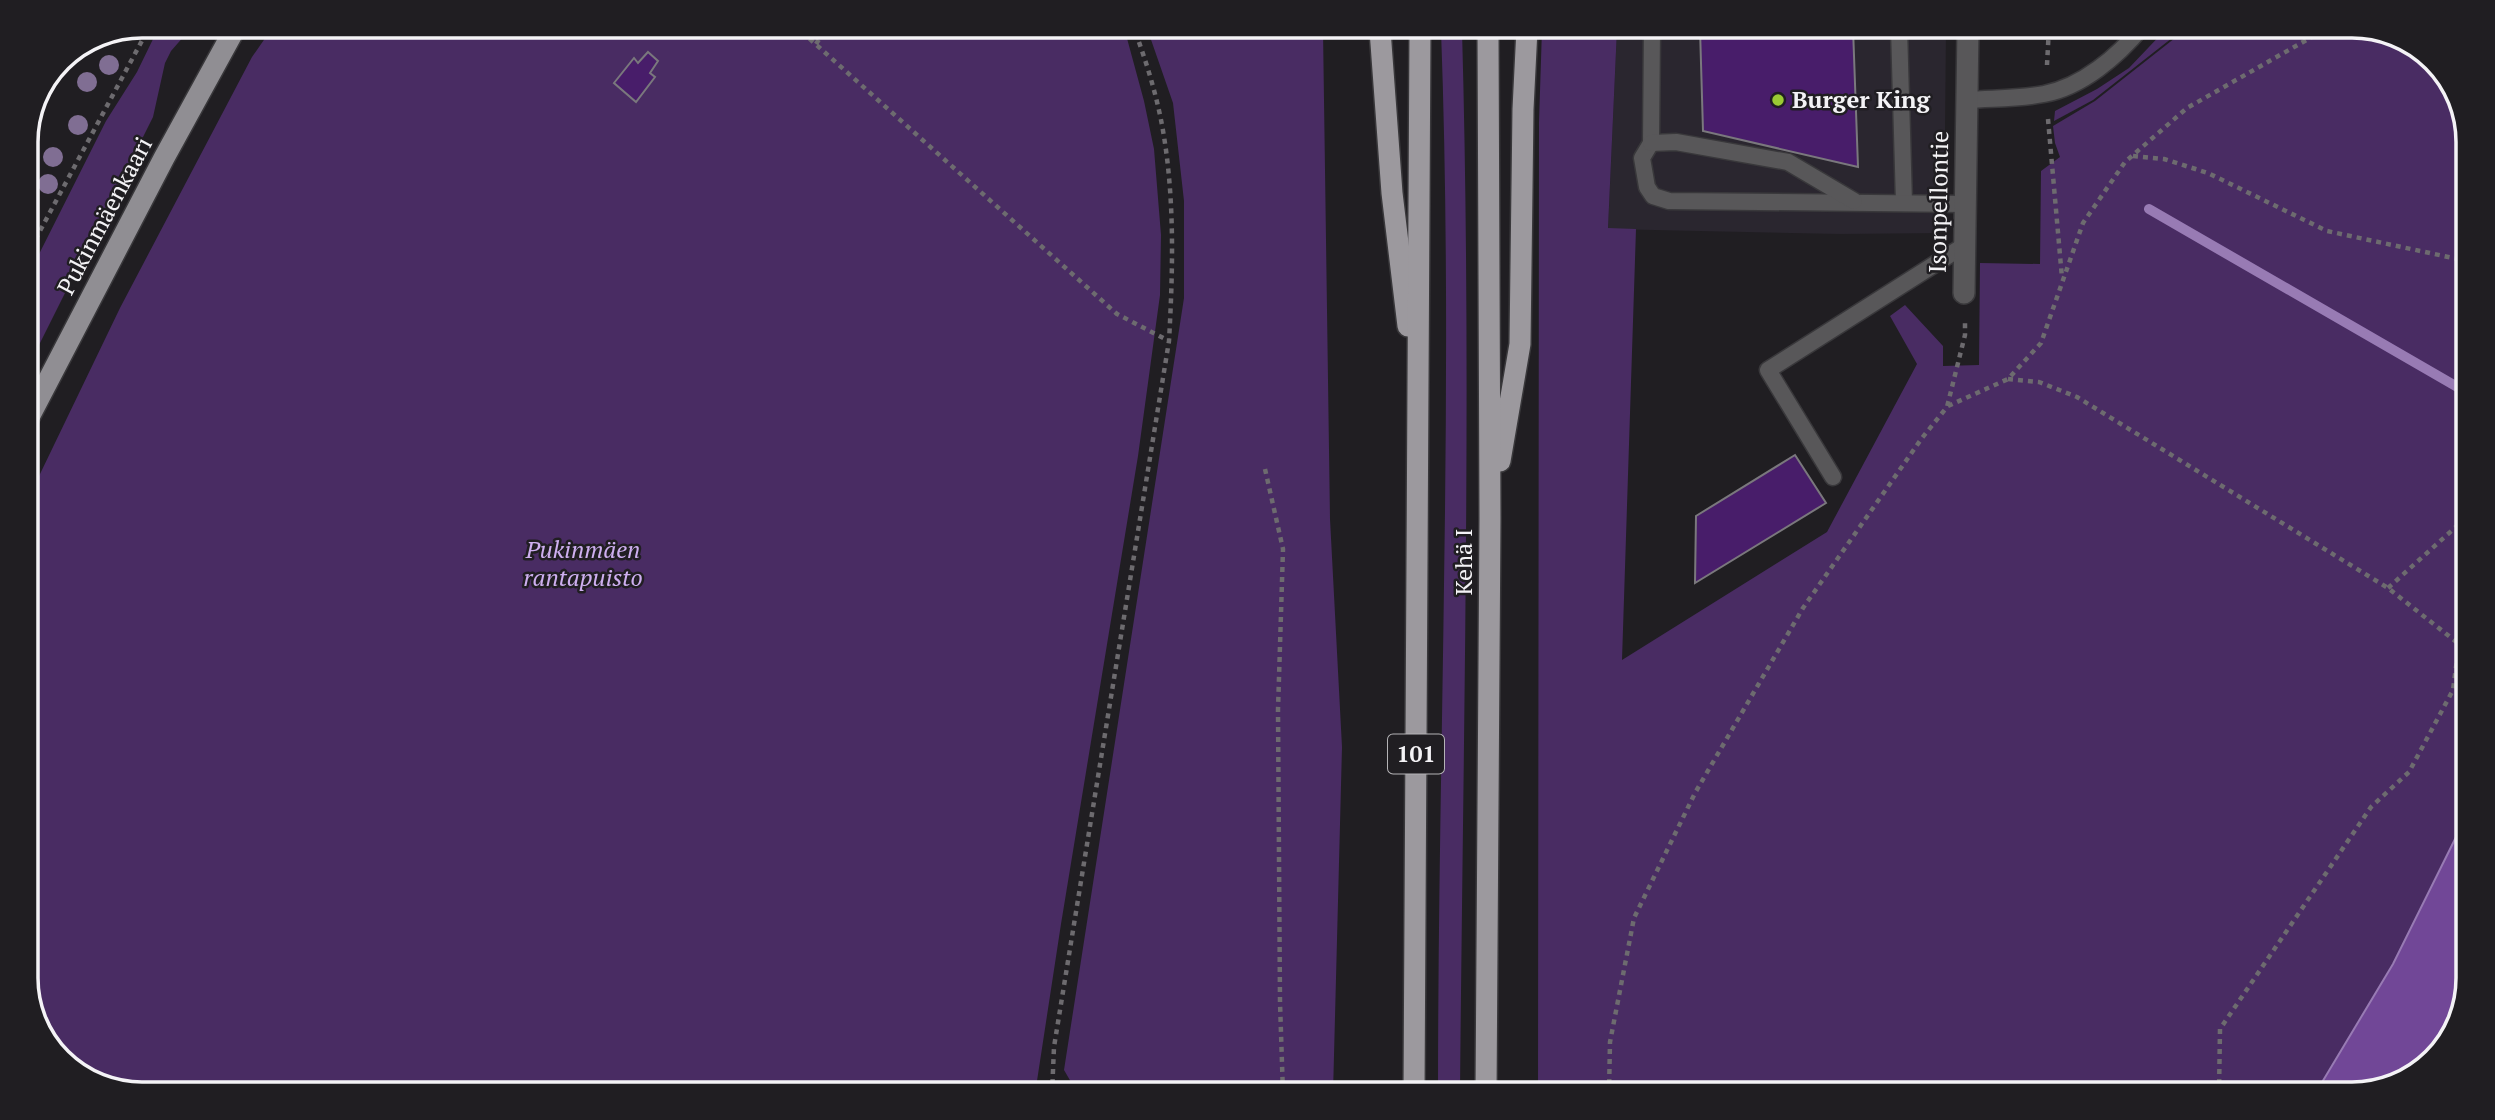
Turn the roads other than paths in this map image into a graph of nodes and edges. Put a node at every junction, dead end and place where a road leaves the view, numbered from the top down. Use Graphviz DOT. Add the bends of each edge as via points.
graph roads {
  1 [pos="230,38"];
  2 [pos="1381,38"];
  3 [pos="1420,38"];
  4 [pos="1488,38"];
  5 [pos="1527,38"];
  6 [pos="1652,38"];
  7 [pos="1899,38"];
  8 [pos="1968,38"];
  9 [pos="2131,38"];
  10 [pos="1967,100"];
  11 [pos="1651,143"];
  12 [pos="1856,203"];
  13 [pos="1904,203"];
  14 [pos="1965,204"];
  15 [pos="1965,244"];
  16 [pos="1964,293"];
  17 [pos="39,398"];
  18 [pos="1419,415"];
  19 [pos="1833,477"];
  20 [pos="1490,518"];
  21 [pos="1414,1082"];
  22 [pos="1486,1082"];
  1 -- 17 [label="main road, Pukinmäenkaari"];
  2 -- 18 [label="highway" via="1392,193"];
  3 -- 18 [label="highway, Kehä I / 101"];
  4 -- 20 [label="highway, Kehä I"];
  5 -- 20 [label="highway" via="1520,344"];
  6 -- 11 [label="lane"];
  7 -- 13 [label="lane"];
  8 -- 10 [label="street, Isonpellontie"];
  9 -- 10 [label="lane" via="2074,84 2045,94"];
  10 -- 14 [label="street, Isonpellontie"];
  11 -- 12 [label="lane" via="1676,142 1788,162"];
  11 -- 12 [label="lane" via="1642,158 1647,187 1653,196 1669,201"];
  12 -- 13 [label="lane"];
  13 -- 14 [label="lane"];
  14 -- 15 [label="street, Isonpellontie"];
  15 -- 16 [label="street, Isonpellontie"];
  15 -- 19 [label="lane" via="1768,370"];
  18 -- 21 [label="highway, Kehä I / 101"];
  20 -- 22 [label="highway, Kehä I"];
}
